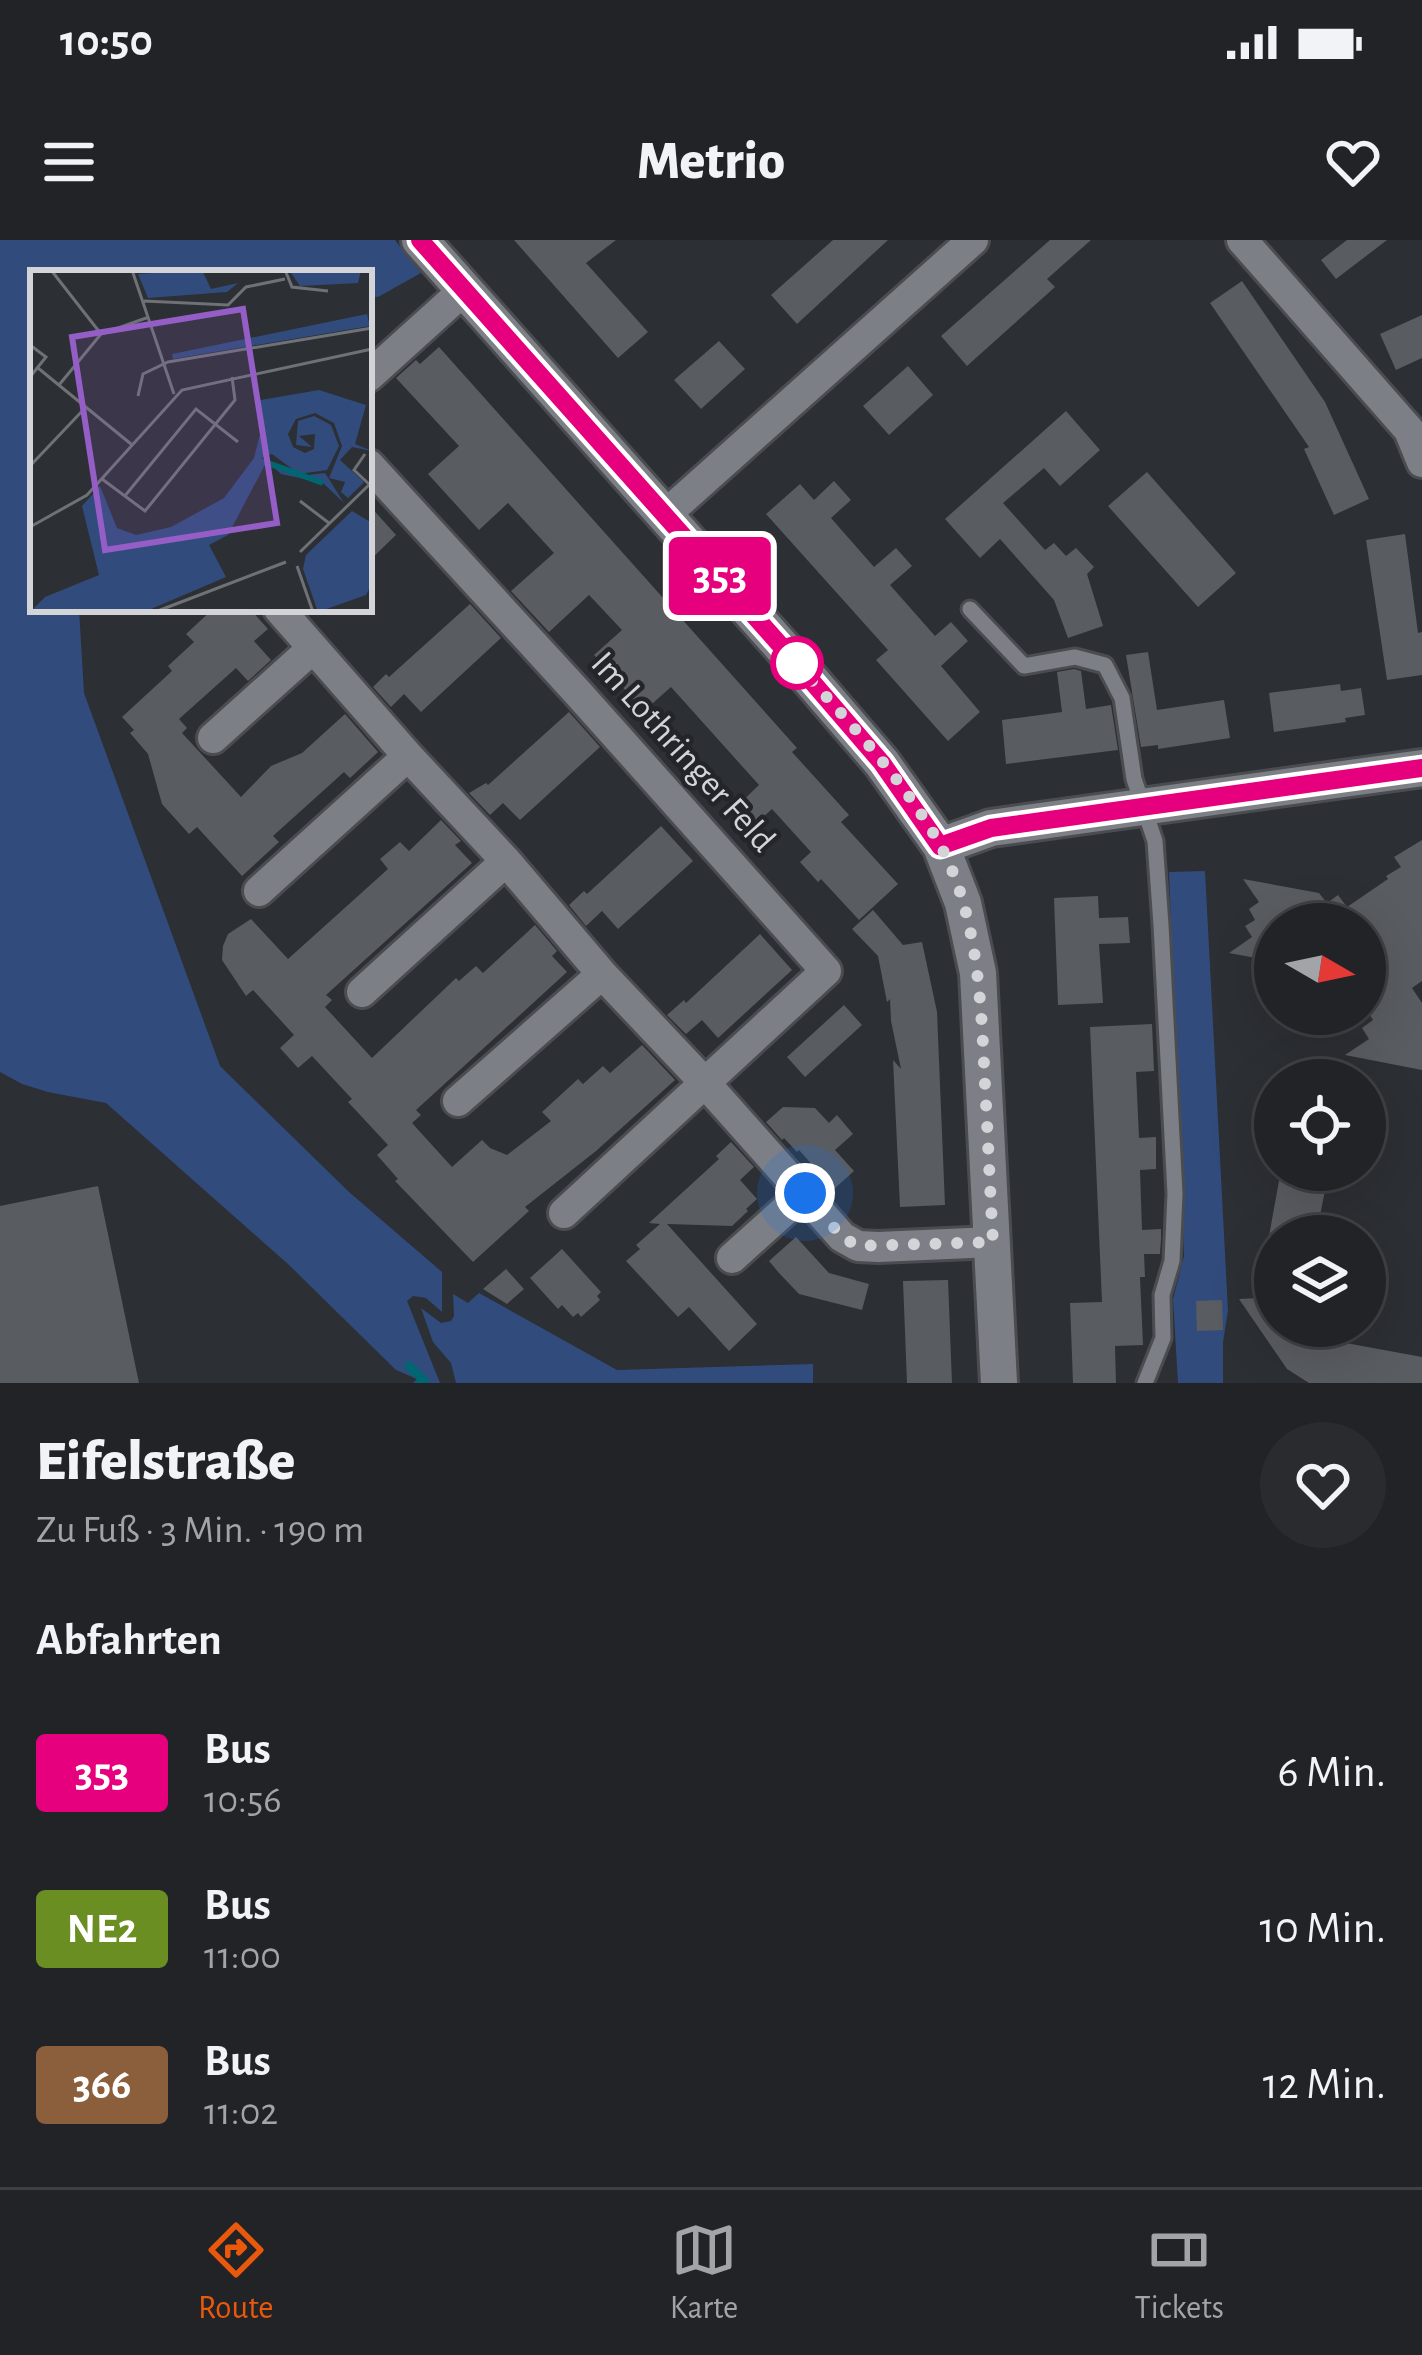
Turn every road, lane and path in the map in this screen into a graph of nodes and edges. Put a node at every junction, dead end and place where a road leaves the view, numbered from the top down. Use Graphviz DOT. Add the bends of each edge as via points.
graph roads {
  1 [pos="420,240"];
  2 [pos="1242,240"];
  3 [pos="952,247"];
  4 [pos="463,291"];
  5 [pos="372,373"];
  6 [pos="1416,428"];
  7 [pos="1422,462"];
  8 [pos="372,468"];
  9 [pos="664,516"];
  10 [pos="970,609"];
  11 [pos="282,612"];
  12 [pos="314,648"];
  13 [pos="213,738"];
  14 [pos="408,756"];
  15 [pos="1422,768"];
  16 [pos="1143,807"];
  17 [pos="940,846"];
  18 [pos="506,861"];
  19 [pos="259,891"];
  20 [pos="602,974"];
  21 [pos="362,992"];
  22 [pos="706,1084"];
  23 [pos="458,1101"];
  24 [pos="805,1193"];
  25 [pos="564,1213"];
  26 [pos="993,1242"];
  27 [pos="732,1258"];
  28 [pos="999,1383"];
  29 [pos="1144,1383"];
  1 -- 4 [label="street"];
  2 -- 6 [label="street"];
  3 -- 9 [label="street"];
  4 -- 5 [label="street"];
  4 -- 9 [label="street"];
  6 -- 7 [label="street"];
  8 -- 22 [label="street, Im Lothringer Feld" via="826,971"];
  9 -- 17 [label="street" via="882,763"];
  10 -- 16 [label="lane" via="1024,666 1075,657 1106,665 1122,698"];
  11 -- 12 [label="street"];
  12 -- 13 [label="street"];
  12 -- 14 [label="street"];
  14 -- 18 [label="street"];
  14 -- 19 [label="street"];
  15 -- 16 [label="street"];
  16 -- 17 [label="street" via="991,828"];
  16 -- 29 [label="lane" via="1155,841 1174,1194 1163,1338"];
  17 -- 26 [label="street" via="963,903 977,974"];
  18 -- 20 [label="street"];
  18 -- 21 [label="street"];
  20 -- 22 [label="street"];
  20 -- 23 [label="street"];
  22 -- 24 [label="street"];
  22 -- 25 [label="street, Im Lothringer Feld"];
  24 -- 26 [label="street" via="858,1246"];
  24 -- 27 [label="street"];
  26 -- 28 [label="street"];
}
